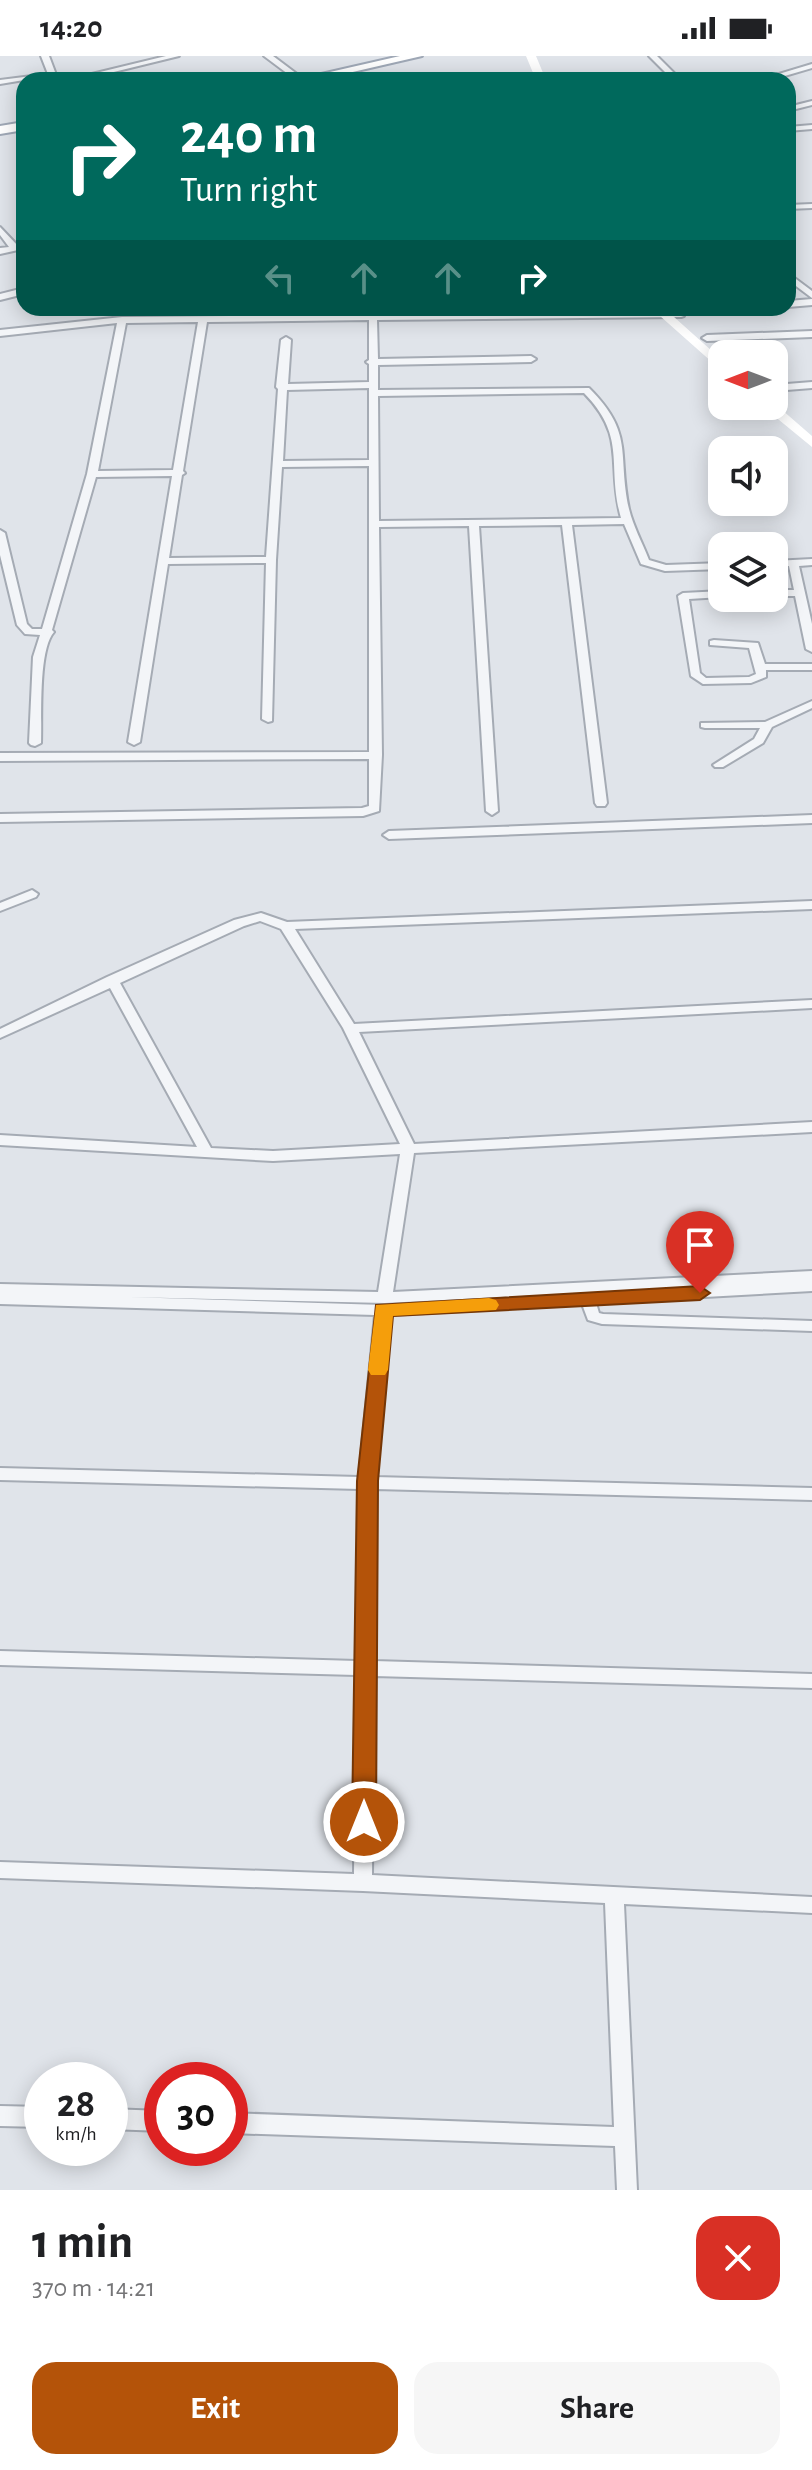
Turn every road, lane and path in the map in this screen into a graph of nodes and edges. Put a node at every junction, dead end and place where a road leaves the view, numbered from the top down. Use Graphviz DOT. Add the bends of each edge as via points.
graph roads {
  1 [pos="175,56"];
  2 [pos="268,56"];
  3 [pos="416,56"];
  4 [pos="434,56"];
  5 [pos="653,56"];
  6 [pos="812,66"];
  7 [pos="106,72"];
  8 [pos="290,72"];
  9 [pos="339,72"];
  10 [pos="363,72"];
  11 [pos="669,72"];
  12 [pos="791,72"];
  13 [pos="0,230"];
  14 [pos="16,241"];
  15 [pos="12,244"];
  16 [pos="16,248"];
  17 [pos="0,251"];
  18 [pos="796,282"];
  19 [pos="812,295"];
  20 [pos="402,316"];
  21 [pos="675,316"];
  22 [pos="677,316"];
  23 [pos="203,319"];
  24 [pos="373,319"];
  25 [pos="122,320"];
  26 [pos="0,333"];
  27 [pos="811,337"];
  28 [pos="707,338"];
  29 [pos="286,340"];
  30 [pos="709,340"];
  31 [pos="708,352"];
  32 [pos="531,359"];
  33 [pos="371,362"];
  34 [pos="812,376"];
  35 [pos="788,378"];
  36 [pos="812,385"];
  37 [pos="281,387"];
  38 [pos="788,387"];
  39 [pos="373,389"];
  40 [pos="788,409"];
  41 [pos="785,420"];
  42 [pos="812,429"];
  43 [pos="812,443"];
  44 [pos="373,463"];
  45 [pos="278,464"];
  46 [pos="180,473"];
  47 [pos="92,474"];
  48 [pos="629,521"];
  49 [pos="474,522"];
  50 [pos="567,523"];
  51 [pos="374,524"];
  52 [pos="0,533"];
  53 [pos="271,560"];
  54 [pos="166,561"];
  55 [pos="812,562"];
  56 [pos="788,563"];
  57 [pos="793,563"];
  58 [pos="708,566"];
  59 [pos="788,593"];
  60 [pos="799,593"];
  61 [pos="708,595"];
  62 [pos="808,611"];
  63 [pos="49,632"];
  64 [pos="811,642"];
  65 [pos="714,643"];
  66 [pos="761,667"];
  67 [pos="812,667"];
  68 [pos="812,704"];
  69 [pos="268,719"];
  70 [pos="705,725"];
  71 [pos="767,725"];
  72 [pos="134,742"];
  73 [pos="35,743"];
  74 [pos="376,755"];
  75 [pos="0,757"];
  76 [pos="719,765"];
  77 [pos="601,803"];
  78 [pos="492,811"];
  79 [pos="0,818"];
  80 [pos="812,819"];
  81 [pos="389,835"];
  82 [pos="32,894"];
  83 [pos="812,905"];
  84 [pos="0,907"];
  85 [pos="286,926"];
  86 [pos="112,980"];
  87 [pos="812,1004"];
  88 [pos="350,1028"];
  89 [pos="0,1034"];
  90 [pos="812,1127"];
  91 [pos="1,1139"];
  92 [pos="408,1146"];
  93 [pos="206,1151"];
  94 [pos="812,1276"];
  95 [pos="812,1286"];
  96 [pos="0,1289"];
  97 [pos="0,1299"];
  98 [pos="588,1301"];
  99 [pos="384,1304"];
  100 [pos="812,1326"];
  101 [pos="0,1474"];
  102 [pos="367,1481"];
  103 [pos="812,1494"];
  104 [pos="0,1658"];
  105 [pos="365,1669"];
  106 [pos="812,1681"];
  107 [pos="0,1870"];
  108 [pos="363,1883"];
  109 [pos="614,1896"];
  110 [pos="812,1905"];
  111 [pos="0,2116"];
  112 [pos="24,2117"];
  113 [pos="248,2124"];
  114 [pos="624,2137"];
  115 [pos="627,2190"];
  1 -- 7 [label="street"];
  2 -- 8 [label="street"];
  3 -- 9 [label="main road"];
  4 -- 10 [label="main road"];
  5 -- 11 [label="street"];
  6 -- 12 [label="street"];
  13 -- 15 [label="street"];
  14 -- 15 [label="street"];
  15 -- 16 [label="street"];
  15 -- 17 [label="street"];
  18 -- 19 [label="street"];
  20 -- 24 [label="street"];
  21 -- 31 [label="main road"];
  22 -- 28 [label="main road"];
  23 -- 24 [label="street"];
  23 -- 25 [label="street"];
  23 -- 46 [label="street"];
  24 -- 33 [label="street"];
  25 -- 26 [label="street"];
  25 -- 47 [label="street"];
  27 -- 28 [label="street"];
  28 -- 30 [label="main road"];
  29 -- 37 [label="street"];
  32 -- 33 [label="street"];
  33 -- 39 [label="street"];
  34 -- 35 [label="street"];
  36 -- 38 [label="street"];
  37 -- 39 [label="street"];
  37 -- 45 [label="street"];
  39 -- 44 [label="street"];
  39 -- 48 [label="street" via="586,390 608,409 617,436"];
  40 -- 42 [label="main road"];
  41 -- 43 [label="main road"];
  44 -- 45 [label="street"];
  44 -- 51 [label="street"];
  45 -- 53 [label="street"];
  46 -- 47 [label="street"];
  46 -- 54 [label="street"];
  47 -- 63 [label="street"];
  48 -- 50 [label="street"];
  48 -- 58 [label="street" via="645,562 653,567"];
  49 -- 50 [label="street"];
  49 -- 51 [label="street"];
  49 -- 78 [label="street"];
  50 -- 77 [label="street"];
  51 -- 74 [label="street"];
  52 -- 63 [label="street" via="22,625 29,632"];
  53 -- 54 [label="street"];
  53 -- 69 [label="street"];
  54 -- 72 [label="street"];
  55 -- 57 [label="street"];
  56 -- 57 [label="street"];
  57 -- 60 [label="street"];
  59 -- 60 [label="street"];
  60 -- 62 [label="street"];
  61 -- 66 [label="street" via="683,596 695,674 703,681 751,680 762,675"];
  62 -- 64 [label="street"];
  63 -- 73 [label="street" via="38,664"];
  65 -- 66 [label="street" via="754,645"];
  66 -- 67 [label="street"];
  68 -- 71 [label="street"];
  70 -- 71 [label="street"];
  71 -- 76 [label="street" via="759,741"];
  74 -- 75 [label="street"];
  74 -- 79 [label="street" via="377,802 363,812"];
  80 -- 81 [label="street"];
  82 -- 84 [label="street"];
  83 -- 85 [label="street"];
  85 -- 86 [label="street" via="271,919 249,919"];
  85 -- 88 [label="street"];
  86 -- 89 [label="street"];
  86 -- 93 [label="street"];
  87 -- 88 [label="street"];
  88 -- 92 [label="street"];
  90 -- 92 [label="street"];
  91 -- 93 [label="street"];
  92 -- 93 [label="street" via="273,1156"];
  92 -- 99 [label="street"];
  94 -- 99 [label="street"];
  95 -- 98 [label="street"];
  96 -- 99 [label="street"];
  97 -- 99 [label="street"];
  98 -- 99 [label="street"];
  98 -- 100 [label="street" via="593,1316 602,1319"];
  99 -- 102 [label="street"];
  101 -- 102 [label="street"];
  102 -- 103 [label="street"];
  102 -- 105 [label="street"];
  104 -- 105 [label="street"];
  105 -- 106 [label="street"];
  105 -- 108 [label="street"];
  107 -- 108 [label="street"];
  108 -- 109 [label="street"];
  109 -- 110 [label="street"];
  109 -- 114 [label="street"];
  111 -- 112 [label="street"];
  113 -- 114 [label="street"];
  114 -- 115 [label="street"];
}
